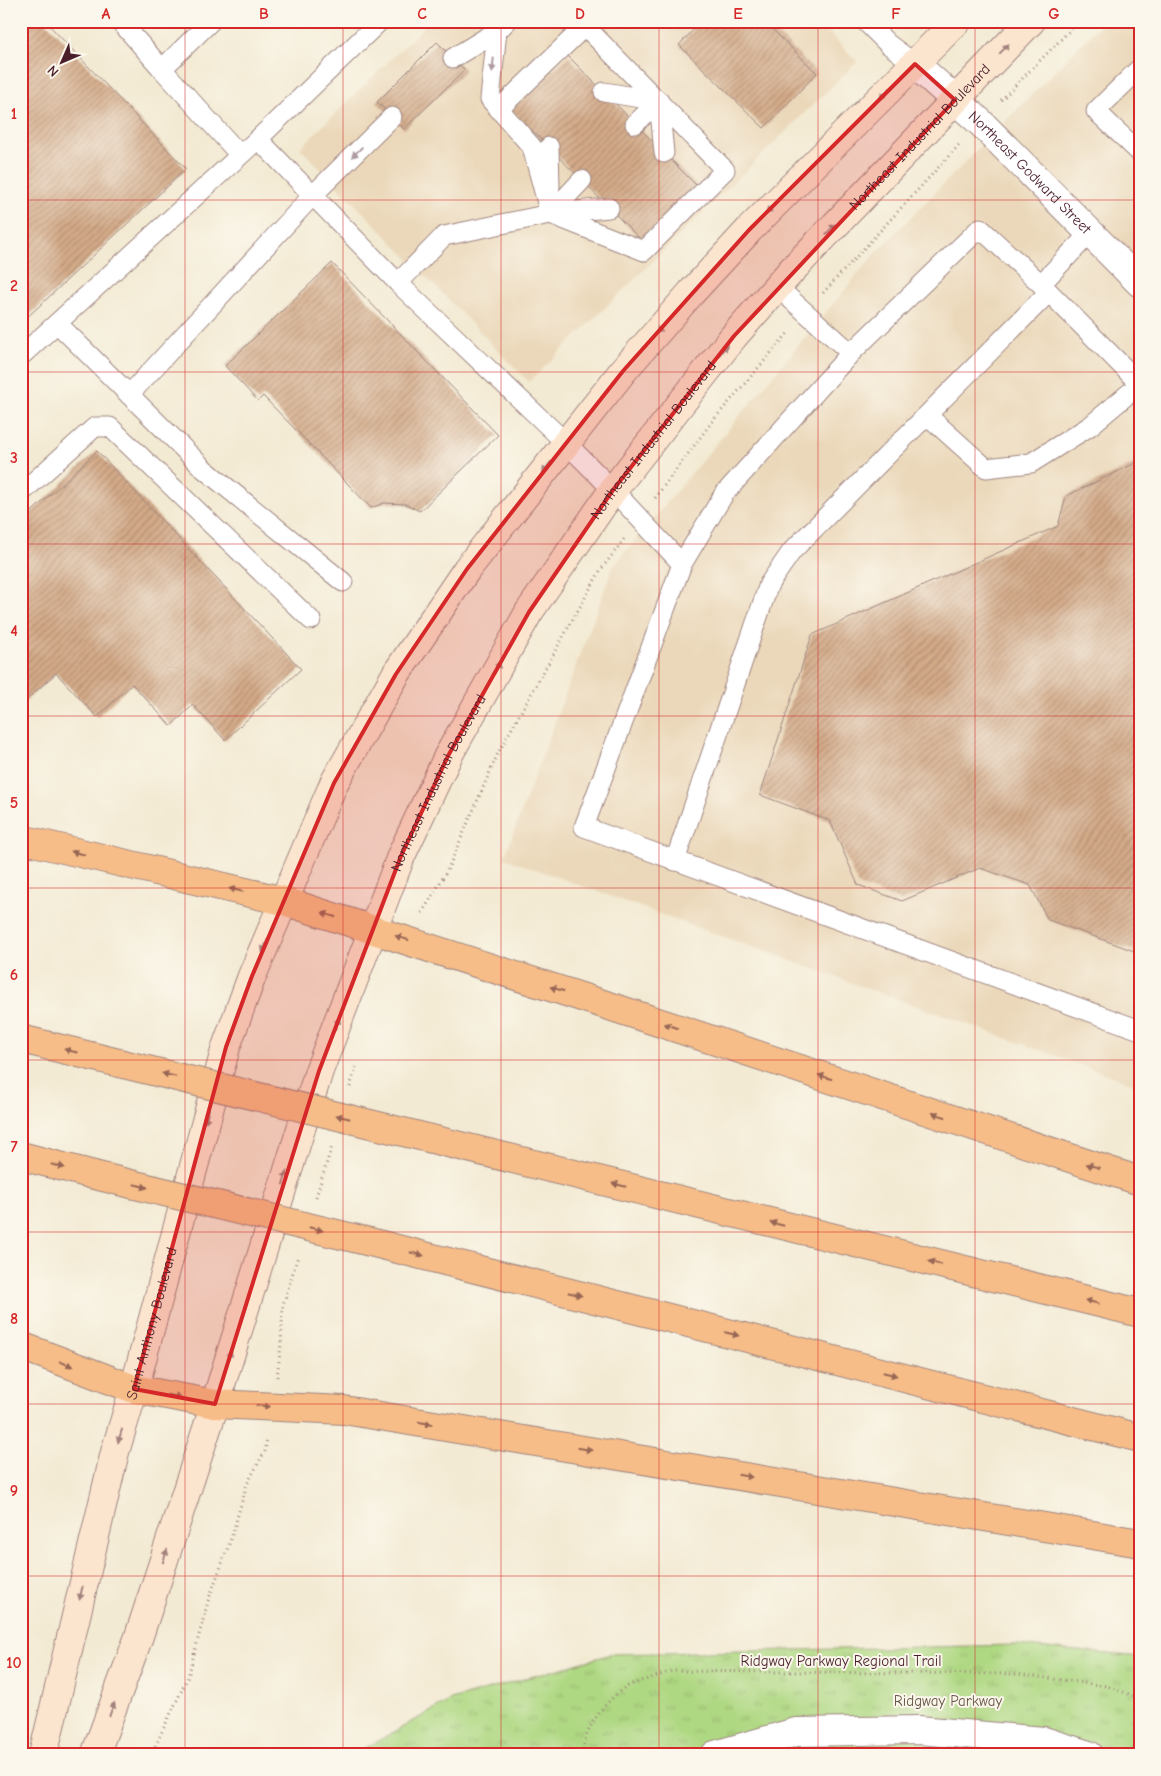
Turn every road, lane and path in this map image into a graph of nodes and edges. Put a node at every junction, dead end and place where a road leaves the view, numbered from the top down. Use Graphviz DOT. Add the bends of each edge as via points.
graph roads {
  1 [pos="120,21"];
  2 [pos="210,21"];
  3 [pos="380,21"];
  4 [pos="865,21"];
  5 [pos="956,21"];
  6 [pos="1031,21"];
  7 [pos="1079,21"];
  8 [pos="588,24"];
  9 [pos="502,26"];
  10 [pos="453,58"];
  11 [pos="915,64"];
  12 [pos="1140,68"];
  13 [pos="162,69"];
  14 [pos="604,92"];
  15 [pos="1006,96"];
  16 [pos="955,100"];
  17 [pos="658,101"];
  18 [pos="499,108"];
  19 [pos="392,117"];
  20 [pos="635,124"];
  21 [pos="258,139"];
  22 [pos="549,147"];
  23 [pos="951,153"];
  24 [pos="1140,153"];
  25 [pos="664,154"];
  26 [pos="240,155"];
  27 [pos="582,180"];
  28 [pos="313,195"];
  29 [pos="609,208"];
  30 [pos="550,214"];
  31 [pos="1090,233"];
  32 [pos="398,283"];
  33 [pos="1140,283"];
  34 [pos="776,286"];
  35 [pos="1045,288"];
  36 [pos="806,312"];
  37 [pos="57,323"];
  38 [pos="851,353"];
  39 [pos="21,356"];
  40 [pos="1140,384"];
  41 [pos="129,395"];
  42 [pos="927,415"];
  43 [pos="566,443"];
  44 [pos="23,488"];
  45 [pos="614,490"];
  46 [pos="640,518"];
  47 [pos="682,564"];
  48 [pos="344,582"];
  49 [pos="311,620"];
  50 [pos="21,839"];
  51 [pos="675,861"];
  52 [pos="440,883"];
  53 [pos="284,900"];
  54 [pos="374,929"];
  55 [pos="1140,1030"];
  56 [pos="21,1039"];
  57 [pos="358,1062"];
  58 [pos="349,1090"];
  59 [pos="335,1137"];
  60 [pos="21,1156"];
  61 [pos="1140,1181"];
  62 [pos="315,1202"];
  63 [pos="300,1249"];
  64 [pos="1140,1313"];
  65 [pos="21,1346"];
  66 [pos="277,1378"];
  67 [pos="134,1389"];
  68 [pos="215,1404"];
  69 [pos="1140,1438"];
  70 [pos="265,1450"];
  71 [pos="1140,1542"];
  72 [pos="1140,1698"];
  73 [pos="43,1755"];
  74 [pos="95,1755"];
  75 [pos="151,1755"];
  76 [pos="583,1755"];
  77 [pos="715,1755"];
  78 [pos="1089,1755"];
  1 -- 13 [label="lane"];
  2 -- 13 [label="lane"];
  3 -- 21 [label="lane"];
  4 -- 11 [label="lane"];
  5 -- 11 [label="main road"];
  16 -- 6 [label="main road, Northeast Industrial Boulevard, one-way"];
  7 -- 15 [label="path"];
  8 -- 17 [label="lane"];
  8 -- 18 [label="lane"];
  9 -- 10 [label="lane"];
  9 -- 18 [label="lane, one-way" via="490,99"];
  11 -- 16 [label="street, Northeast Godward Street"];
  11 -- 43 [label="main road, one-way" via="749,230 623,371"];
  12 -- 24 [label="lane" via="1096,112"];
  13 -- 26 [label="lane"];
  14 -- 17 [label="lane"];
  16 -- 31 [label="street, Northeast Godward Street"];
  34 -- 16 [label="main road, Northeast Industrial Boulevard, one-way"];
  17 -- 20 [label="lane"];
  17 -- 25 [label="lane"];
  17 -- 30 [label="lane" via="725,170 644,251"];
  18 -- 30 [label="lane" via="532,147"];
  19 -- 28 [label="lane, one-way"];
  21 -- 26 [label="lane"];
  21 -- 28 [label="lane"];
  22 -- 30 [label="lane"];
  23 -- 36 [label="path"];
  26 -- 37 [label="lane"];
  27 -- 30 [label="lane"];
  28 -- 32 [label="lane"];
  28 -- 41 [label="lane"];
  29 -- 30 [label="lane"];
  30 -- 32 [label="lane" via="444,236"];
  31 -- 33 [label="street, Northeast Godward Street"];
  31 -- 35 [label="lane"];
  32 -- 43 [label="lane"];
  34 -- 36 [label="lane"];
  45 -- 34 [label="main road, Northeast Industrial Boulevard, one-way"];
  35 -- 38 [label="lane" via="980,228"];
  35 -- 40 [label="lane"];
  35 -- 42 [label="lane"];
  36 -- 38 [label="lane"];
  36 -- 46 [label="path" via="711,423"];
  37 -- 39 [label="lane"];
  37 -- 41 [label="lane"];
  38 -- 47 [label="lane" via="724,494"];
  40 -- 42 [label="lane" via="1090,426 1031,463 986,468"];
  41 -- 48 [label="lane" via="204,469"];
  42 -- 51 [label="lane" via="792,551 769,584"];
  43 -- 45 [label="lane"];
  43 -- 53 [label="main road, one-way" via="467,568 396,674 334,783"];
  44 -- 49 [label="lane" via="95,427 110,427"];
  45 -- 46 [label="lane"];
  54 -- 45 [label="main road, Northeast Industrial Boulevard, one-way" via="401,856 448,756 529,612"];
  46 -- 47 [label="lane"];
  46 -- 52 [label="path" via="600,571 498,753"];
  47 -- 51 [label="lane" via="584,827"];
  53 -- 50 [label="highway, one-way"];
  51 -- 55 [label="lane"];
  54 -- 53 [label="highway, one-way"];
  53 -- 67 [label="main road, Saint Anthony Boulevard, one-way" via="226,1047"];
  61 -- 54 [label="highway, one-way"];
  68 -- 54 [label="main road, one-way" via="319,1071"];
  64 -- 56 [label="highway, one-way, bridge"];
  57 -- 58 [label="path"];
  59 -- 62 [label="path"];
  60 -- 69 [label="highway, one-way, bridge"];
  63 -- 66 [label="path" via="283,1306"];
  65 -- 67 [label="highway, one-way"];
  67 -- 68 [label="highway, one-way"];
  67 -- 73 [label="main road, Saint Anthony Boulevard, one-way" via="114,1452"];
  68 -- 71 [label="highway, one-way" via="344,1410"];
  74 -- 68 [label="main road, one-way" via="138,1639"];
  70 -- 75 [label="path" via="247,1484 208,1601 188,1677"];
  72 -- 76 [label="path, Ridgway Parkway Regional Trail" via="1107,1686 1017,1674 672,1671 625,1688 599,1713 587,1730"];
  77 -- 78 [label="street" via="796,1732 919,1730 1044,1741"];
}
